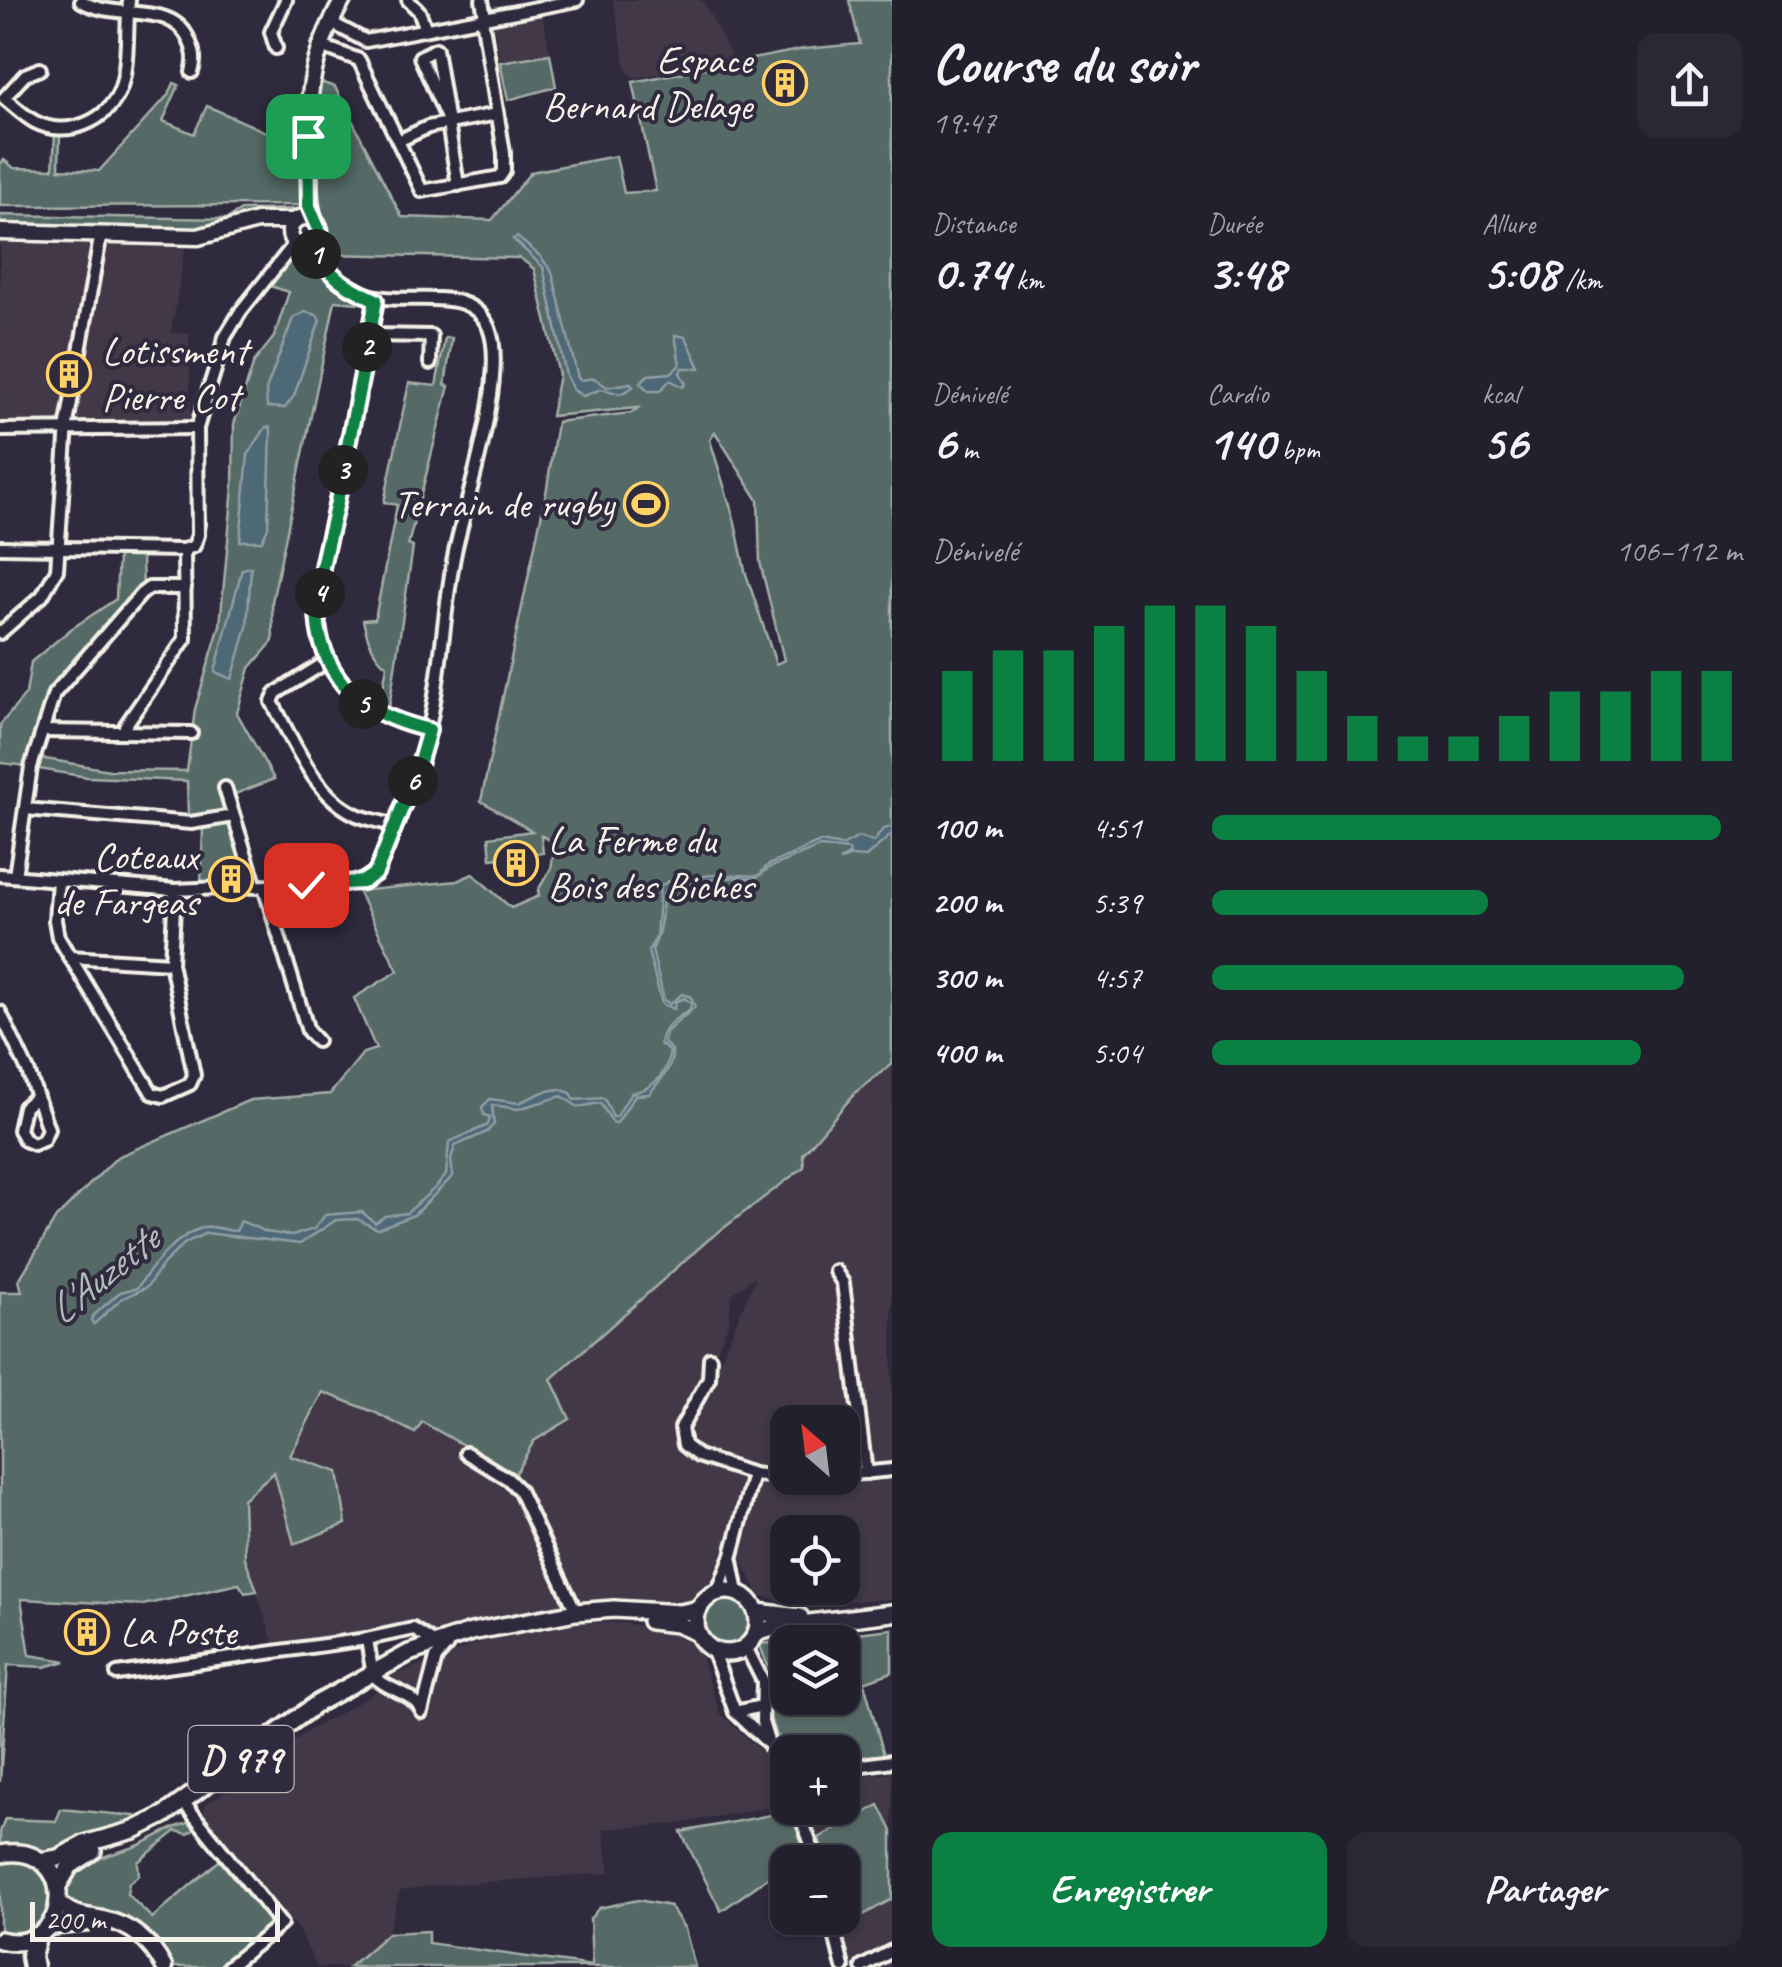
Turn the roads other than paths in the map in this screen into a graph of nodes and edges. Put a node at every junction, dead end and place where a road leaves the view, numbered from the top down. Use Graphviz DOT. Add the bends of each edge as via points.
graph roads {
  1 [pos="286,0"];
  2 [pos="344,0"];
  3 [pos="408,0"];
  4 [pos="482,0"];
  5 [pos="574,0"];
  6 [pos="81,1"];
  7 [pos="128,6"];
  8 [pos="483,17"];
  9 [pos="330,22"];
  10 [pos="426,29"];
  11 [pos="366,41"];
  12 [pos="319,45"];
  13 [pos="276,48"];
  14 [pos="359,60"];
  15 [pos="40,69"];
  16 [pos="192,72"];
  17 [pos="1,98"];
  18 [pos="497,114"];
  19 [pos="449,124"];
  20 [pos="398,141"];
  21 [pos="458,185"];
  22 [pos="301,224"];
  23 [pos="0,232"];
  24 [pos="100,234"];
  25 [pos="312,245"];
  26 [pos="376,300"];
  27 [pos="370,335"];
  28 [pos="430,363"];
  29 [pos="197,428"];
  30 [pos="0,430"];
  31 [pos="66,430"];
  32 [pos="0,547"];
  33 [pos="189,548"];
  34 [pos="60,549"];
  35 [pos="185,588"];
  36 [pos="0,632"];
  37 [pos="328,662"];
  38 [pos="429,730"];
  39 [pos="43,731"];
  40 [pos="124,732"];
  41 [pos="190,733"];
  42 [pos="226,788"];
  43 [pos="25,809"];
  44 [pos="234,816"];
  45 [pos="395,826"];
  46 [pos="0,875"];
  47 [pos="15,876"];
  48 [pos="58,881"];
  49 [pos="260,887"];
  50 [pos="174,890"];
  51 [pos="68,957"];
  52 [pos="171,963"];
  53 [pos="0,1012"];
  54 [pos="318,1042"];
  55 [pos="37,1096"];
  56 [pos="834,1271"];
  57 [pos="710,1358"];
  58 [pos="466,1453"];
  59 [pos="892,1470"];
  60 [pos="866,1472"];
  61 [pos="860,1473"];
  62 [pos="753,1474"];
  63 [pos="770,1476"];
  64 [pos="732,1555"];
  65 [pos="717,1593"];
  66 [pos="738,1593"];
  67 [pos="699,1609"];
  68 [pos="576,1612"];
  69 [pos="757,1612"];
  70 [pos="892,1613"];
  71 [pos="829,1620"];
  72 [pos="698,1633"];
  73 [pos="367,1639"];
  74 [pos="751,1640"];
  75 [pos="441,1644"];
  76 [pos="712,1649"];
  77 [pos="117,1674"];
  78 [pos="374,1674"];
  79 [pos="762,1706"];
  80 [pos="735,1712"];
  81 [pos="769,1744"];
  82 [pos="892,1761"];
  83 [pos="860,1765"];
  84 [pos="188,1808"];
  85 [pos="0,1854"];
  86 [pos="41,1861"];
  87 [pos="58,1894"];
  88 [pos="112,1922"];
  89 [pos="42,1932"];
  90 [pos="836,1935"];
  91 [pos="0,1940"];
  92 [pos="892,1951"];
  93 [pos="33,1967"];
  94 [pos="164,1967"];
  95 [pos="228,1967"];
  96 [pos="843,1967"];
  97 [pos="862,1967"];
  1 -- 13 [label="street" via="271,32"];
  2 -- 9 [label="street"];
  3 -- 10 [label="street"];
  4 -- 8 [label="street"];
  5 -- 8 [label="street"];
  6 -- 7 [label="street" via="97,10"];
  7 -- 16 [label="street" via="175,19 193,50"];
  7 -- 17 [label="street" via="121,87 105,113 71,128 47,126"];
  8 -- 10 [label="street"];
  8 -- 18 [label="street"];
  9 -- 11 [label="street"];
  9 -- 12 [label="street"];
  10 -- 11 [label="street"];
  11 -- 14 [label="street"];
  12 -- 14 [label="street"];
  12 -- 22 [label="street" via="308,104"];
  14 -- 20 [label="street"];
  15 -- 17 [label="street"];
  18 -- 19 [label="street"];
  18 -- 21 [label="street" via="504,171"];
  19 -- 19 [label="street" via="439,68 436,49 420,58"];
  19 -- 20 [label="street"];
  19 -- 21 [label="street"];
  20 -- 21 [label="street" via="422,191"];
  22 -- 24 [label="street" via="257,222 198,237"];
  22 -- 25 [label="street"];
  22 -- 25 [label="street" via="320,232"];
  22 -- 29 [label="street" via="225,337"];
  23 -- 24 [label="street"];
  24 -- 31 [label="street"];
  25 -- 26 [label="street" via="335,278"];
  26 -- 27 [label="street"];
  26 -- 38 [label="street" via="454,299 480,315 492,338 491,394 454,555"];
  27 -- 28 [label="street" via="431,336"];
  27 -- 37 [label="street" via="320,586 320,640"];
  29 -- 31 [label="street"];
  29 -- 33 [label="street" via="198,535"];
  30 -- 31 [label="street"];
  31 -- 34 [label="street"];
  32 -- 34 [label="street"];
  33 -- 34 [label="street"];
  33 -- 35 [label="street"];
  34 -- 36 [label="street" via="42,596"];
  35 -- 39 [label="street" via="141,594 54,694"];
  35 -- 40 [label="street" via="185,639"];
  37 -- 38 [label="street" via="355,698 378,714"];
  37 -- 45 [label="street" via="272,702 330,797 355,814"];
  38 -- 45 [label="street"];
  39 -- 40 [label="street"];
  39 -- 43 [label="street"];
  40 -- 41 [label="street"];
  42 -- 44 [label="street"];
  43 -- 44 [label="street" via="191,823"];
  43 -- 47 [label="street"];
  44 -- 49 [label="street"];
  45 -- 49 [label="street" via="379,867 362,882"];
  46 -- 47 [label="street"];
  47 -- 48 [label="street"];
  48 -- 50 [label="street"];
  48 -- 51 [label="street" via="55,920"];
  49 -- 50 [label="street"];
  49 -- 54 [label="street" via="308,1031"];
  50 -- 52 [label="street"];
  51 -- 52 [label="street"];
  51 -- 52 [label="street" via="152,1093 163,1096 190,1084 194,1075"];
  53 -- 55 [label="street"];
  56 -- 60 [label="street" via="843,1282"];
  57 -- 62 [label="street" via="710,1378 681,1428 684,1445"];
  58 -- 68 [label="street" via="515,1485"];
  59 -- 60 [label="street"];
  60 -- 61 [label="street"];
  62 -- 63 [label="street"];
  62 -- 64 [label="street"];
  64 -- 65 [label="street"];
  64 -- 66 [label="street"];
  65 -- 66 [label="main road"];
  65 -- 67 [label="main road"];
  66 -- 69 [label="main road"];
  67 -- 68 [label="main road, D 979"];
  67 -- 72 [label="main road"];
  68 -- 75 [label="main road, D 979"];
  69 -- 71 [label="main road"];
  69 -- 74 [label="main road"];
  70 -- 71 [label="main road"];
  71 -- 74 [label="main road" via="776,1627"];
  72 -- 75 [label="main road, D 979" via="677,1624 602,1617"];
  72 -- 76 [label="main road"];
  73 -- 75 [label="street" via="413,1630"];
  73 -- 77 [label="street"];
  73 -- 78 [label="street"];
  74 -- 76 [label="main road" via="729,1653"];
  74 -- 79 [label="street"];
  75 -- 78 [label="main road, D 979"];
  75 -- 78 [label="street" via="422,1712 410,1696"];
  76 -- 80 [label="street"];
  78 -- 84 [label="main road, D 979"];
  78 -- 86 [label="main road, D 979" via="318,1702 164,1815"];
  79 -- 80 [label="street"];
  79 -- 81 [label="street"];
  80 -- 81 [label="street"];
  82 -- 83 [label="street"];
  84 -- 87 [label="main road, D 979" via="143,1835 86,1853 70,1866"];
  84 -- 95 [label="street" via="281,1924"];
  85 -- 86 [label="main road"];
  86 -- 87 [label="main road"];
  87 -- 88 [label="street" via="78,1917"];
  87 -- 89 [label="main road"];
  88 -- 89 [label="street"];
  88 -- 94 [label="street" via="142,1936"];
  89 -- 91 [label="main road" via="24,1942"];
  89 -- 93 [label="highway"];
  90 -- 96 [label="street"];
  92 -- 97 [label="street"];
}
